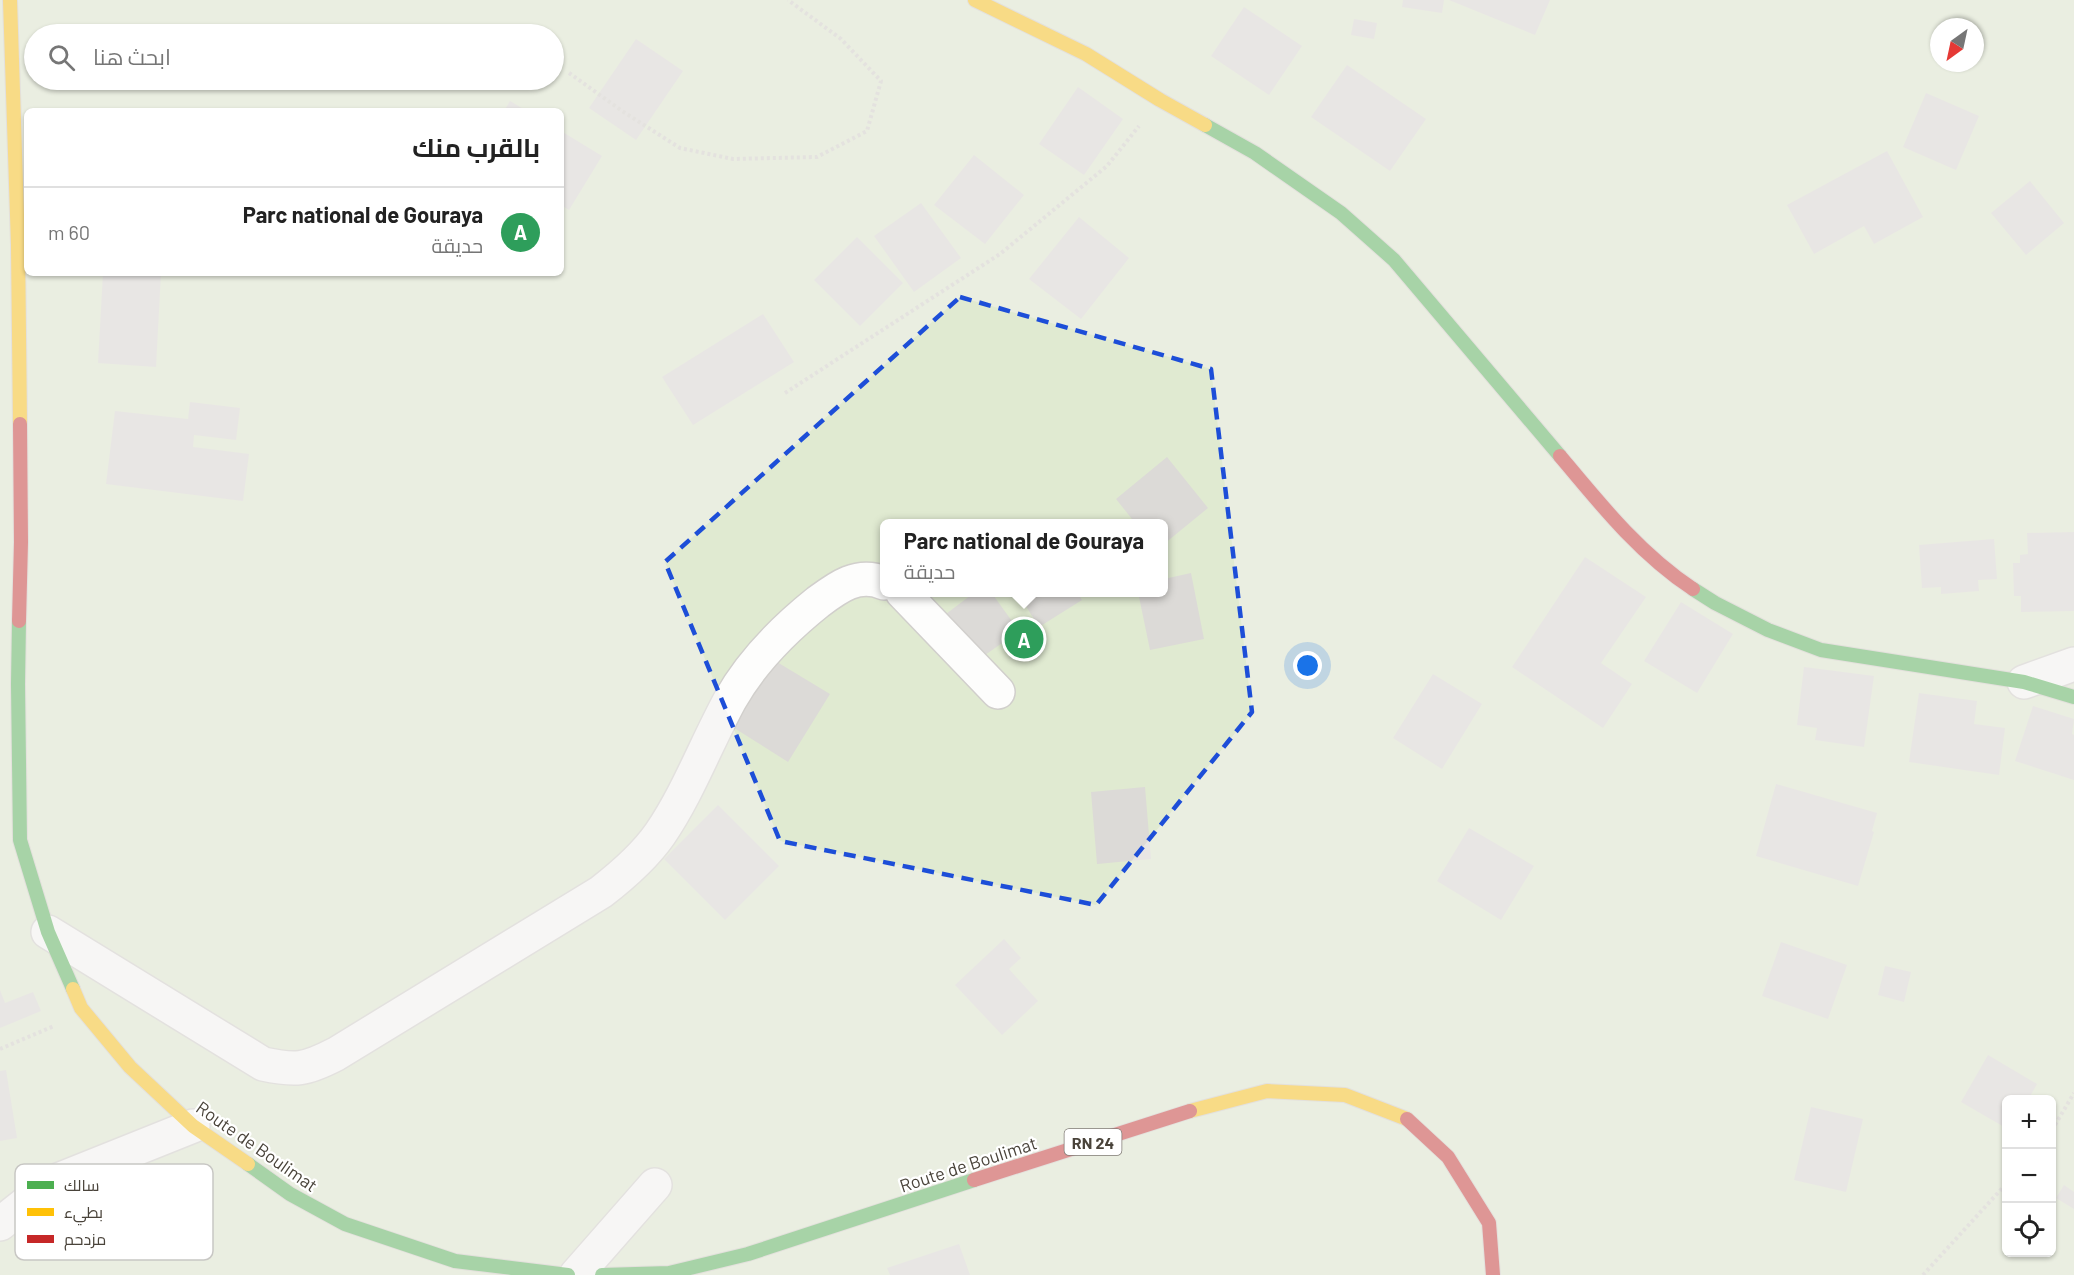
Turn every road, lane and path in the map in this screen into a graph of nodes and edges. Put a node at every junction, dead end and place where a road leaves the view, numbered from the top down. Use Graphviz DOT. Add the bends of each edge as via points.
graph roads {
  1 [pos="10,0"];
  2 [pos="788,0"];
  3 [pos="975,0"];
  4 [pos="569,73"];
  5 [pos="1160,100"];
  6 [pos="785,393"];
  7 [pos="880,581"];
  8 [pos="907,597"];
  9 [pos="2074,664"];
  10 [pos="2024,682"];
  11 [pos="998,692"];
  12 [pos="2074,697"];
  13 [pos="48,932"];
  14 [pos="86,1013"];
  15 [pos="0,1049"];
  16 [pos="2074,1093"];
  17 [pos="2056,1123"];
  18 [pos="193,1126"];
  19 [pos="98,1164"];
  20 [pos="655,1185"];
  21 [pos="2002,1189"];
  22 [pos="15,1212"];
  23 [pos="0,1224"];
  24 [pos="568,1275"];
  25 [pos="576,1275"];
  26 [pos="602,1275"];
  27 [pos="1493,1275"];
  28 [pos="1923,1275"];
  1 -- 13 [label="main road, Route de Boulimat" via="18,245 20,840"];
  2 -- 4 [label="path" via="841,39 881,81 867,131 817,157 733,159 680,148"];
  3 -- 5 [label="main road" via="1086,54"];
  5 -- 6 [label="path" via="1107,166 1000,254"];
  5 -- 10 [label="main road" via="1255,153 1341,213 1394,260 1616,523 1669,573 1725,609 1821,650"];
  7 -- 13 [label="street" via="858,580 838,586 761,655 730,700 660,834 623,875 602,892 313,1066 288,1069 263,1065"];
  8 -- 11 [label="street"];
  9 -- 10 [label="street"];
  10 -- 12 [label="main road"];
  13 -- 14 [label="main road, Route de Boulimat"];
  14 -- 15 [label="path"];
  14 -- 18 [label="main road, Route de Boulimat" via="130,1067"];
  16 -- 17 [label="path"];
  18 -- 19 [label="street"];
  18 -- 24 [label="main road, Route de Boulimat" via="290,1194 345,1224 455,1261"];
  20 -- 25 [label="street"];
  21 -- 28 [label="path"];
  22 -- 23 [label="street"];
  26 -- 27 [label="main road, Route de Boulimat / RN 24" via="669,1273 748,1254 1177,1114 1267,1091 1346,1095 1406,1118 1448,1157 1489,1223"];
}
